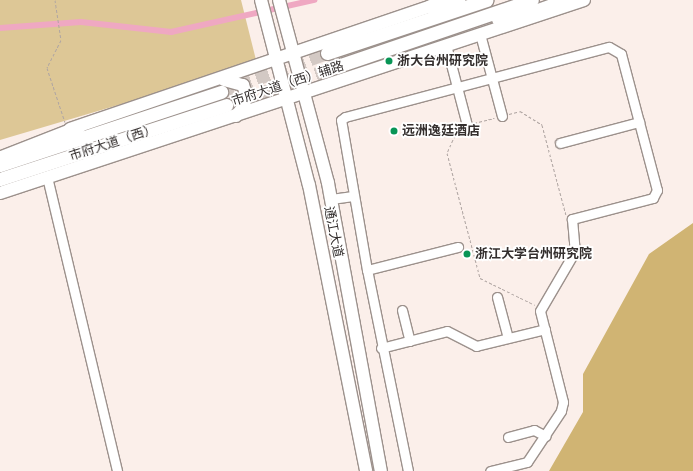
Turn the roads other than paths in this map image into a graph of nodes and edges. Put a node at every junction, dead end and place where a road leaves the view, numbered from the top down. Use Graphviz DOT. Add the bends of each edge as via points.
graph roads {
  1 [pos="449,0"];
  2 [pos="458,0"];
  3 [pos="486,0"];
  4 [pos="532,0"];
  5 [pos="560,0"];
  6 [pos="584,0"];
  7 [pos="279,2"];
  8 [pos="262,4"];
  9 [pos="430,6"];
  10 [pos="518,15"];
  11 [pos="447,29"];
  12 [pos="481,34"];
  13 [pos="446,45"];
  14 [pos="294,53"];
  15 [pos="327,53"];
  16 [pos="277,59"];
  17 [pos="332,68"];
  18 [pos="493,78"];
  19 [pos="221,86"];
  20 [pos="457,87"];
  21 [pos="305,94"];
  22 [pos="288,100"];
  23 [pos="226,106"];
  24 [pos="236,116"];
  25 [pos="502,116"];
  26 [pos="639,122"];
  27 [pos="467,125"];
  28 [pos="72,128"];
  29 [pos="560,143"];
  30 [pos="0,151"];
  31 [pos="0,157"];
  32 [pos="0,165"];
  33 [pos="0,179"];
  34 [pos="48,180"];
  35 [pos="0,193"];
  36 [pos="353,196"];
  37 [pos="331,199"];
  38 [pos="458,247"];
  39 [pos="367,270"];
  40 [pos="497,297"];
  41 [pos="402,310"];
  42 [pos="544,329"];
  43 [pos="508,338"];
  44 [pos="410,341"];
  45 [pos="381,348"];
  46 [pos="546,436"];
  47 [pos="508,437"];
  48 [pos="117,471"];
  49 [pos="366,471"];
  50 [pos="381,471"];
  51 [pos="408,471"];
  52 [pos="490,471"];
  1 -- 9 [label="main road, 市府大道（西）辅路"];
  2 -- 9 [label="highway"];
  3 -- 15 [label="highway"];
  4 -- 11 [label="highway"];
  5 -- 10 [label="street"];
  6 -- 12 [label="main road, 市府大道（西）辅路"];
  7 -- 8 [label="main road" via="276,13 268,13"];
  7 -- 14 [label="main road, 通江大道"];
  8 -- 16 [label="main road, 通江大道"];
  9 -- 14 [label="main road, 市府大道（西）辅路"];
  10 -- 11 [label="highway"];
  10 -- 12 [label="main road"];
  11 -- 17 [label="highway"];
  12 -- 13 [label="main road, 市府大道（西）辅路"];
  12 -- 18 [label="street"];
  13 -- 20 [label="street"];
  13 -- 21 [label="main road, 市府大道（西）辅路"];
  14 -- 16 [label="main road, 市府大道（西）辅路"];
  14 -- 21 [label="main road, 通江大道"];
  16 -- 19 [label="main road, 市府大道（西）辅路"];
  16 -- 22 [label="main road, 通江大道"];
  18 -- 20 [label="street"];
  18 -- 25 [label="street"];
  18 -- 26 [label="street" via="609,47 621,54"];
  19 -- 24 [label="main road" via="243,85 246,99"];
  19 -- 28 [label="main road, 市府大道（西）辅路"];
  19 -- 32 [label="highway, 市府大道（西）"];
  20 -- 27 [label="street"];
  20 -- 36 [label="street" via="341,120"];
  21 -- 22 [label="main road, 市府大道（西）辅路"];
  21 -- 37 [label="main road, 通江大道"];
  22 -- 24 [label="main road, 市府大道（西）辅路"];
  22 -- 49 [label="main road, 通江大道" via="309,185"];
  23 -- 33 [label="highway, 市府大道（西）"];
  24 -- 34 [label="main road, 市府大道（西）辅路"];
  26 -- 29 [label="street"];
  26 -- 42 [label="street" via="657,190 653,198 571,222 575,251 542,307"];
  28 -- 30 [label="main road, 市府大道（西）辅路"];
  28 -- 31 [label="highway"];
  34 -- 35 [label="main road, 市府大道（西）辅路"];
  34 -- 48 [label="street"];
  36 -- 37 [label="street"];
  36 -- 39 [label="street"];
  37 -- 50 [label="main road, 通江大道"];
  38 -- 39 [label="street"];
  39 -- 45 [label="street"];
  40 -- 43 [label="street"];
  41 -- 44 [label="street"];
  42 -- 43 [label="street"];
  42 -- 46 [label="street" via="563,402"];
  43 -- 44 [label="street" via="476,346 447,331"];
  44 -- 45 [label="street"];
  45 -- 51 [label="street"];
  46 -- 47 [label="street" via="534,430"];
  46 -- 52 [label="street" via="527,462"];
}
